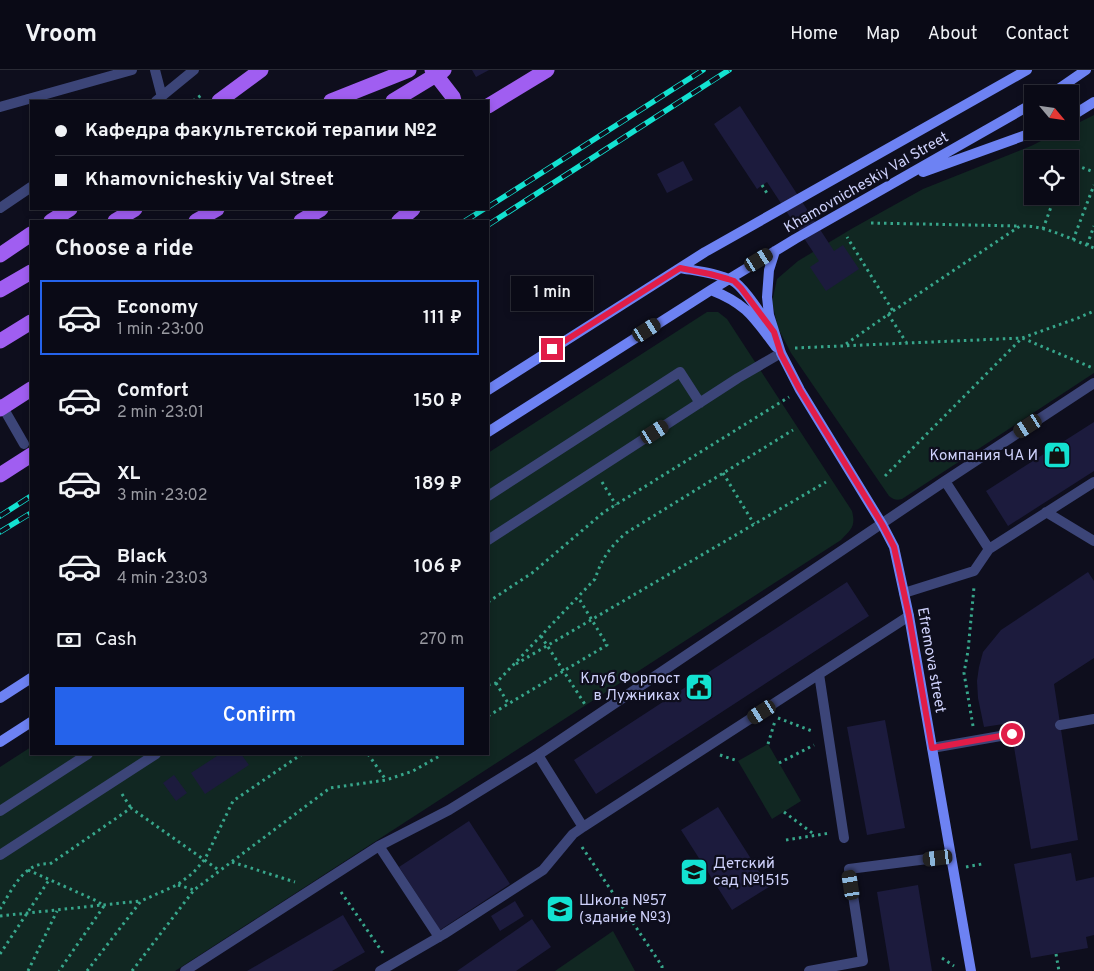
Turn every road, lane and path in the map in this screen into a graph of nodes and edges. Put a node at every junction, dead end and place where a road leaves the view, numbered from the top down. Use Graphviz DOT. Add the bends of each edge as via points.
graph roads {
  1 [pos="132,70"];
  2 [pos="155,70"];
  3 [pos="194,70"];
  4 [pos="261,70"];
  5 [pos="409,70"];
  6 [pos="432,70"];
  7 [pos="444,70"];
  8 [pos="547,70"];
  9 [pos="1027,70"];
  10 [pos="1086,70"];
  11 [pos="1064,85"];
  12 [pos="159,99"];
  13 [pos="220,100"];
  14 [pos="334,100"];
  15 [pos="395,100"];
  16 [pos="454,100"];
  17 [pos="1094,102"];
  18 [pos="489,105"];
  19 [pos="0,107"];
  20 [pos="1024,109"];
  21 [pos="1079,111"];
  22 [pos="1024,136"];
  23 [pos="1079,166"];
  24 [pos="1094,172"];
  25 [pos="898,181"];
  26 [pos="1094,185"];
  27 [pos="762,186"];
  28 [pos="30,187"];
  29 [pos="768,195"];
  30 [pos="1052,205"];
  31 [pos="0,208"];
  32 [pos="68,210"];
  33 [pos="134,210"];
  34 [pos="215,210"];
  35 [pos="319,210"];
  36 [pos="412,210"];
  37 [pos="53,220"];
  38 [pos="117,220"];
  39 [pos="198,220"];
  40 [pos="303,220"];
  41 [pos="400,220"];
  42 [pos="871,223"];
  43 [pos="1020,226"];
  44 [pos="1094,226"];
  45 [pos="1044,229"];
  46 [pos="30,235"];
  47 [pos="847,236"];
  48 [pos="1073,240"];
  49 [pos="1086,246"];
  50 [pos="1094,248"];
  51 [pos="775,251"];
  52 [pos="0,255"];
  53 [pos="680,268"];
  54 [pos="30,273"];
  55 [pos="728,279"];
  56 [pos="0,290"];
  57 [pos="711,290"];
  58 [pos="893,311"];
  59 [pos="1094,311"];
  60 [pos="888,314"];
  61 [pos="30,323"];
  62 [pos="774,332"];
  63 [pos="1022,338"];
  64 [pos="0,341"];
  65 [pos="906,342"];
  66 [pos="844,345"];
  67 [pos="795,348"];
  68 [pos="781,354"];
  69 [pos="1093,368"];
  70 [pos="1094,383"];
  71 [pos="489,389"];
  72 [pos="30,390"];
  73 [pos="800,390"];
  74 [pos="0,403"];
  75 [pos="700,403"];
  76 [pos="0,409"];
  77 [pos="793,430"];
  78 [pos="489,431"];
  79 [pos="28,449"];
  80 [pos="594,471"];
  81 [pos="723,473"];
  82 [pos="0,475"];
  83 [pos="885,476"];
  84 [pos="945,481"];
  85 [pos="826,482"];
  86 [pos="1094,482"];
  87 [pos="489,495"];
  88 [pos="616,505"];
  89 [pos="1046,512"];
  90 [pos="754,524"];
  91 [pos="882,524"];
  92 [pos="489,539"];
  93 [pos="1094,540"];
  94 [pos="989,549"];
  95 [pos="974,571"];
  96 [pos="904,593"];
  97 [pos="578,596"];
  98 [pos="489,601"];
  99 [pos="909,616"];
  100 [pos="592,619"];
  101 [pos="541,636"];
  102 [pos="547,646"];
  103 [pos="512,666"];
  104 [pos="564,671"];
  105 [pos="819,674"];
  106 [pos="30,679"];
  107 [pos="496,683"];
  108 [pos="489,685"];
  109 [pos="0,698"];
  110 [pos="508,703"];
  111 [pos="489,715"];
  112 [pos="594,717"];
  113 [pos="1094,719"];
  114 [pos="30,723"];
  115 [pos="973,725"];
  116 [pos="1060,725"];
  117 [pos="1012,734"];
  118 [pos="829,738"];
  119 [pos="0,742"];
  120 [pos="768,744"];
  121 [pos="932,748"];
  122 [pos="86,755"];
  123 [pos="154,755"];
  124 [pos="301,755"];
  125 [pos="369,755"];
  126 [pos="441,755"];
  127 [pos="538,755"];
  128 [pos="779,763"];
  129 [pos="386,780"];
  130 [pos="0,811"];
  131 [pos="784,812"];
  132 [pos="583,827"];
  133 [pos="573,834"];
  134 [pos="844,835"];
  135 [pos="815,836"];
  136 [pos="786,840"];
  137 [pos="379,846"];
  138 [pos="0,855"];
  139 [pos="951,856"];
  140 [pos="205,859"];
  141 [pos="231,862"];
  142 [pos="28,870"];
  143 [pos="220,871"];
  144 [pos="49,880"];
  145 [pos="177,885"];
  146 [pos="194,890"];
  147 [pos="310,890"];
  148 [pos="341,892"];
  149 [pos="141,901"];
  150 [pos="104,906"];
  151 [pos="0,909"];
  152 [pos="57,910"];
  153 [pos="26,913"];
  154 [pos="0,916"];
  155 [pos="439,937"];
  156 [pos="0,954"];
  157 [pos="1056,954"];
  158 [pos="393,968"];
  159 [pos="28,971"];
  160 [pos="59,971"];
  161 [pos="87,971"];
  162 [pos="132,971"];
  163 [pos="184,971"];
  164 [pos="380,971"];
  165 [pos="662,971"];
  166 [pos="809,971"];
  167 [pos="971,971"];
  168 [pos="1059,971"];
  1 -- 19 [label="lane"];
  2 -- 12 [label="lane"];
  3 -- 12 [label="lane"];
  4 -- 13 [label="main road"];
  5 -- 14 [label="main road"];
  6 -- 16 [label="main road"];
  7 -- 15 [label="main road, bridge"];
  8 -- 18 [label="main road"];
  9 -- 53 [label="main road, Khamovnicheskiy Val Street"];
  10 -- 11 [label="main road"];
  17 -- 21 [label="main road"];
  20 -- 25 [label="main road, Khamovnicheskiy Val Street"];
  22 -- 25 [label="main road"];
  23 -- 24 [label="path"];
  25 -- 51 [label="main road, Khamovnicheskiy Val Street"];
  26 -- 48 [label="path"];
  27 -- 29 [label="path"];
  28 -- 31 [label="lane"];
  30 -- 45 [label="path"];
  32 -- 37 [label="main road"];
  33 -- 38 [label="main road"];
  34 -- 39 [label="main road"];
  35 -- 40 [label="main road"];
  36 -- 41 [label="main road"];
  42 -- 43 [label="path"];
  43 -- 45 [label="path"];
  43 -- 58 [label="path"];
  44 -- 49 [label="path"];
  45 -- 48 [label="path"];
  46 -- 52 [label="main road"];
  47 -- 58 [label="path"];
  48 -- 49 [label="path"];
  49 -- 50 [label="path"];
  51 -- 55 [label="main road, Khamovnicheskiy Val Street"];
  51 -- 62 [label="main road, Efremova street" via="768,270 767,297"];
  53 -- 55 [label="main road, Efremova street"];
  53 -- 71 [label="main road, Khamovnicheskiy Val Street"];
  54 -- 56 [label="main road"];
  55 -- 57 [label="main road, Khamovnicheskiy Val Street"];
  55 -- 62 [label="main road, Efremova street" via="741,288"];
  57 -- 68 [label="main road, Efremova street" via="737,302 749,312"];
  57 -- 78 [label="main road, Khamovnicheskiy Val Street"];
  58 -- 60 [label="path"];
  59 -- 63 [label="path"];
  60 -- 65 [label="path"];
  60 -- 66 [label="path"];
  61 -- 64 [label="main road"];
  62 -- 68 [label="main road, Efremova street"];
  63 -- 65 [label="path"];
  63 -- 69 [label="path"];
  63 -- 83 [label="path"];
  65 -- 66 [label="path"];
  66 -- 67 [label="path"];
  68 -- 73 [label="main road, Efremova street"];
  68 -- 75 [label="lane"];
  70 -- 84 [label="lane"];
  72 -- 76 [label="main road, bridge"];
  73 -- 88 [label="path"];
  73 -- 91 [label="main road, Efremova street"];
  74 -- 79 [label="lane"];
  75 -- 80 [label="lane"];
  75 -- 87 [label="lane" via="680,372"];
  77 -- 81 [label="path"];
  79 -- 82 [label="main road"];
  80 -- 88 [label="path"];
  80 -- 92 [label="lane"];
  81 -- 90 [label="path"];
  81 -- 97 [label="path" via="626,532 610,547 595,579"];
  84 -- 91 [label="lane"];
  84 -- 94 [label="lane"];
  85 -- 90 [label="path"];
  86 -- 89 [label="lane"];
  88 -- 98 [label="path" via="532,573"];
  89 -- 93 [label="lane"];
  89 -- 94 [label="lane"];
  90 -- 100 [label="path"];
  91 -- 96 [label="main road, Efremova street" via="894,547"];
  91 -- 112 [label="lane"];
  94 -- 95 [label="lane"];
  95 -- 96 [label="lane"];
  95 -- 115 [label="path" via="964,673"];
  96 -- 99 [label="main road, Efremova street"];
  97 -- 100 [label="path"];
  97 -- 101 [label="path"];
  99 -- 105 [label="lane"];
  99 -- 121 [label="main road, Efremova street"];
  100 -- 102 [label="path"];
  100 -- 104 [label="path" via="607,645"];
  101 -- 102 [label="path"];
  101 -- 103 [label="path"];
  102 -- 103 [label="path"];
  102 -- 104 [label="path"];
  103 -- 107 [label="path"];
  104 -- 110 [label="path"];
  104 -- 112 [label="path"];
  105 -- 118 [label="lane"];
  105 -- 132 [label="lane"];
  106 -- 109 [label="main road"];
  107 -- 108 [label="path"];
  107 -- 110 [label="path"];
  110 -- 111 [label="path"];
  112 -- 127 [label="lane"];
  113 -- 116 [label="lane"];
  114 -- 119 [label="main road"];
  117 -- 121 [label="lane"];
  118 -- 120 [label="path" via="776,717"];
  118 -- 128 [label="path"];
  118 -- 134 [label="lane"];
  121 -- 139 [label="main road, Efremova street"];
  122 -- 130 [label="lane"];
  123 -- 138 [label="lane"];
  124 -- 140 [label="path" via="233,801"];
  125 -- 129 [label="path"];
  126 -- 129 [label="path" via="412,771"];
  127 -- 132 [label="lane"];
  127 -- 137 [label="lane" via="448,810"];
  129 -- 141 [label="path" via="330,788"];
  131 -- 135 [label="path"];
  132 -- 133 [label="lane"];
  133 -- 155 [label="lane" via="543,870"];
  133 -- 165 [label="path" via="662,966"];
  134 -- 135 [label="path"];
  135 -- 136 [label="path"];
  137 -- 147 [label="lane"];
  137 -- 155 [label="lane"];
  139 -- 166 [label="lane" via="849,869 863,961"];
  139 -- 167 [label="main road, Efremova street"];
  140 -- 142 [label="path" via="131,808 50,864 40,863"];
  140 -- 143 [label="path"];
  140 -- 145 [label="path"];
  141 -- 143 [label="path"];
  141 -- 147 [label="path" via="305,885"];
  142 -- 144 [label="path"];
  142 -- 151 [label="path" via="23,872"];
  143 -- 146 [label="path"];
  144 -- 150 [label="path"];
  144 -- 153 [label="path"];
  145 -- 146 [label="path"];
  145 -- 149 [label="path"];
  146 -- 162 [label="path"];
  147 -- 163 [label="lane"];
  148 -- 158 [label="path"];
  149 -- 150 [label="path"];
  149 -- 161 [label="path"];
  150 -- 152 [label="path"];
  150 -- 160 [label="path"];
  152 -- 153 [label="path"];
  152 -- 159 [label="path"];
  153 -- 154 [label="path"];
  153 -- 156 [label="path"];
  155 -- 158 [label="lane"];
  157 -- 168 [label="path"];
  158 -- 164 [label="lane"];
}
